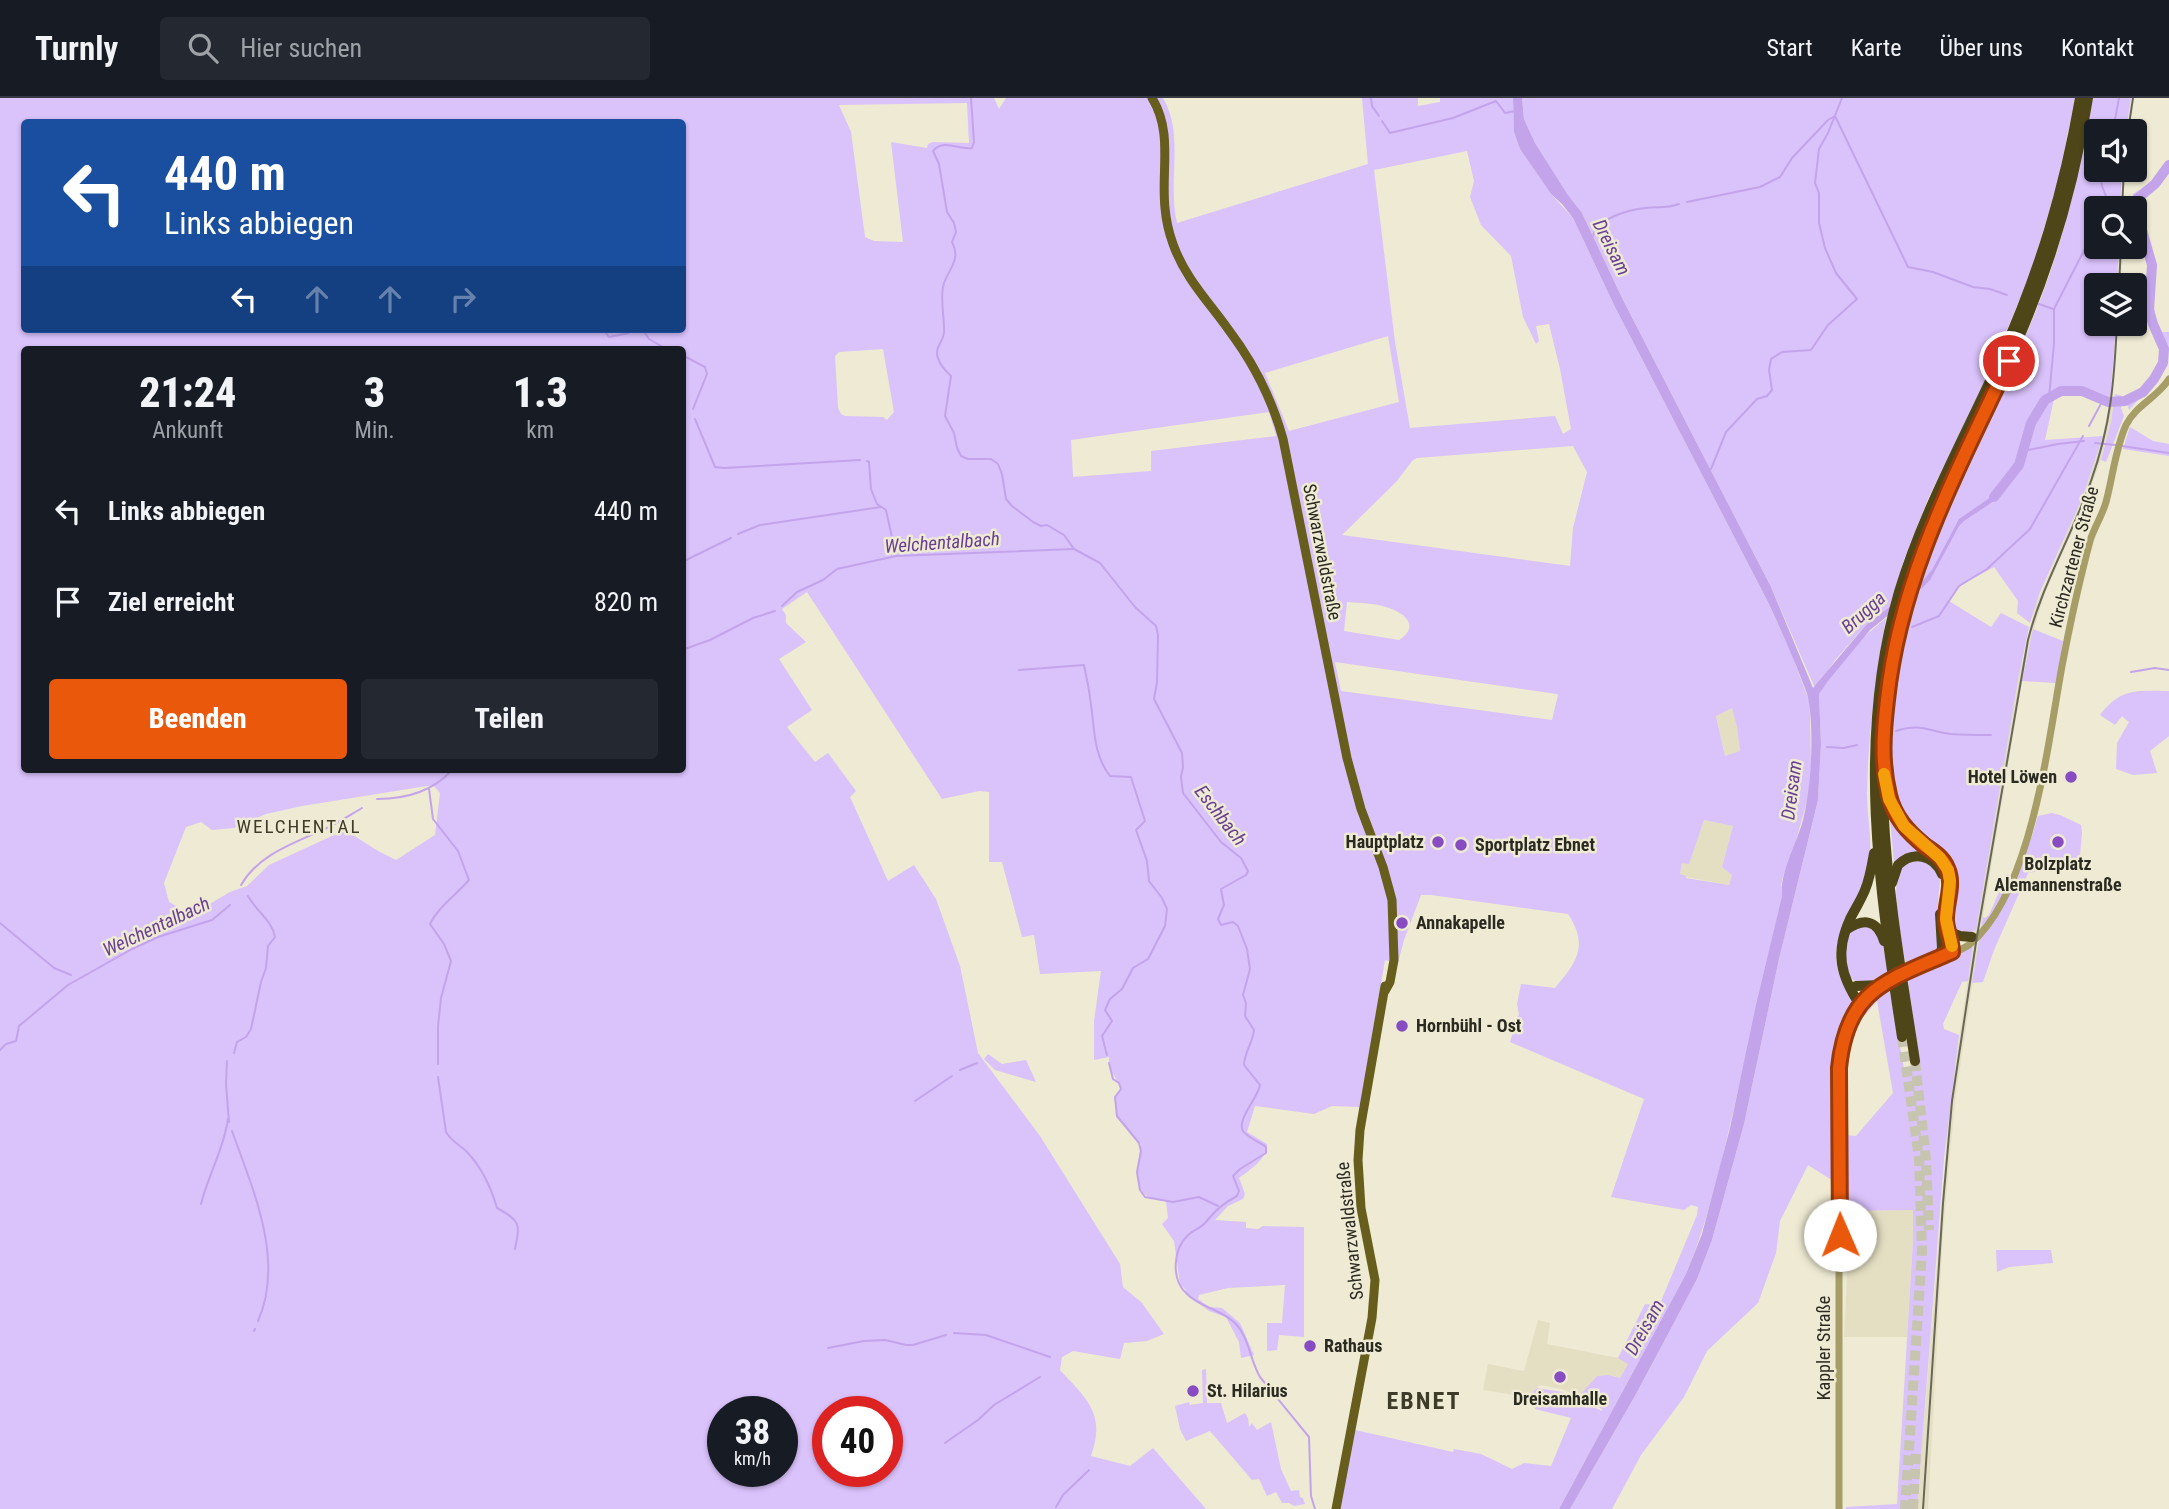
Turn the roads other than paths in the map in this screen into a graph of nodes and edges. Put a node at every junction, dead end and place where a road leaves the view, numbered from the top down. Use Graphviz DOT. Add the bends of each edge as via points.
graph roads {
  1 [pos="1152,98"];
  2 [pos="2080,98"];
  3 [pos="2088,98"];
  4 [pos="2169,379"];
  5 [pos="2046,760"];
  6 [pos="1882,766"];
  7 [pos="1876,836"];
  8 [pos="1892,904"];
  9 [pos="1846,930"];
  10 [pos="1944,933"];
  11 [pos="1975,937"];
  12 [pos="1952,952"];
  13 [pos="1939,958"];
  14 [pos="1891,964"];
  15 [pos="1845,976"];
  16 [pos="1881,985"];
  17 [pos="1856,986"];
  18 [pos="1862,1002"];
  19 [pos="1902,1037"];
  20 [pos="1915,1061"];
  21 [pos="1336,1509"];
  22 [pos="1839,1509"];
  1 -- 21 [label="main road, Schwarzwaldstraße" via="1164,131 1167,223 1180,261 1252,364 1281,432 1347,758 1392,900 1392,972 1385,990 1358,1160 1375,1294"];
  2 -- 7 [label="highway" via="2066,169 2036,273 1925,520 1899,593 1877,712"];
  3 -- 6 [label="highway" via="2071,182 2046,268 1910,585 1888,684"];
  4 -- 5 [label="street, Kirchzartener Straße" via="2132,417 2119,445 2106,504 2087,556"];
  5 -- 11 [label="street, Kappler Straße" via="2018,865 1999,906"];
  6 -- 8 [label="highway"];
  6 -- 10 [label="highway" via="1895,813 1948,870"];
  7 -- 9 [label="highway" via="1869,880"];
  7 -- 14 [label="highway"];
  8 -- 10 [label="highway" via="1898,865 1911,856 1931,860 1943,880 1939,919"];
  8 -- 20 [label="highway"];
  9 -- 14 [label="highway" via="1858,923 1875,925"];
  9 -- 15 [label="highway" via="1841,950"];
  10 -- 11 [label="highway"];
  10 -- 12 [label="highway" via="1952,942"];
  10 -- 13 [label="highway"];
  11 -- 12 [label="street, Kappler Straße"];
  12 -- 13 [label="street, Kappler Straße"];
  13 -- 16 [label="street, Kappler Straße, bridge"];
  14 -- 19 [label="highway"];
  15 -- 17 [label="highway"];
  15 -- 18 [label="highway"];
  16 -- 17 [label="highway"];
  16 -- 18 [label="street, Kappler Straße"];
  17 -- 18 [label="highway"];
  18 -- 22 [label="street, Kappler Straße" via="1842,1045 1838,1085"];
}
